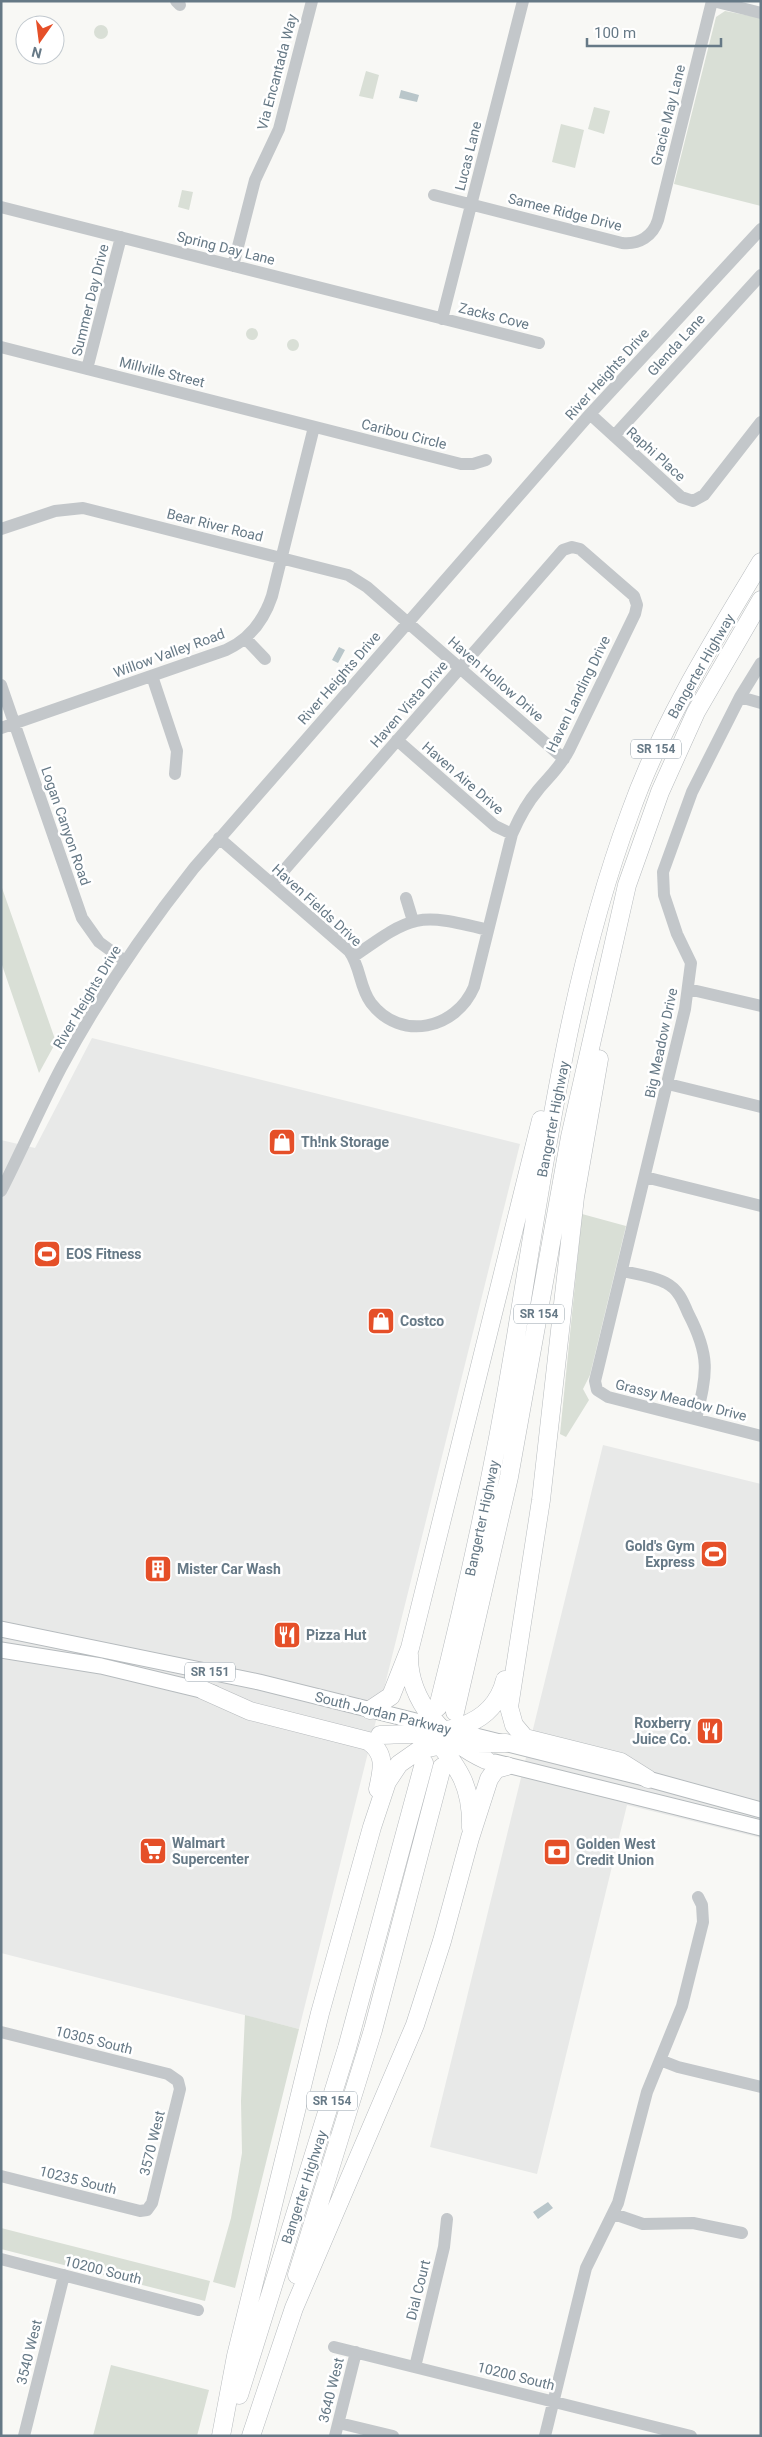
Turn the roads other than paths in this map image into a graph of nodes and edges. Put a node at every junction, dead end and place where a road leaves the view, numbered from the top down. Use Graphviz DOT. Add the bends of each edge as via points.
graph roads {
  1 [pos="312,1"];
  2 [pos="523,1"];
  3 [pos="712,1"];
  4 [pos="761,13"];
  5 [pos="434,195"];
  6 [pos="471,204"];
  7 [pos="1,207"];
  8 [pos="761,228"];
  9 [pos="649,235"];
  10 [pos="121,237"];
  11 [pos="233,266"];
  12 [pos="761,275"];
  13 [pos="442,319"];
  14 [pos="539,343"];
  15 [pos="1,347"];
  16 [pos="88,369"];
  17 [pos="590,414"];
  18 [pos="761,422"];
  19 [pos="314,427"];
  20 [pos="614,436"];
  21 [pos="486,460"];
  22 [pos="1,529"];
  23 [pos="572,547"];
  24 [pos="282,557"];
  25 [pos="761,562"];
  26 [pos="761,600"];
  27 [pos="408,622"];
  28 [pos="246,638"];
  29 [pos="265,659"];
  30 [pos="761,663"];
  31 [pos="460,668"];
  32 [pos="152,676"];
  33 [pos="1,685"];
  34 [pos="740,697"];
  35 [pos="761,703"];
  36 [pos="14,723"];
  37 [pos="1,728"];
  38 [pos="396,740"];
  39 [pos="564,759"];
  40 [pos="175,774"];
  41 [pos="512,834"];
  42 [pos="219,838"];
  43 [pos="272,884"];
  44 [pos="406,898"];
  45 [pos="620,915"];
  46 [pos="413,921"];
  47 [pos="488,930"];
  48 [pos="588,953"];
  49 [pos="353,957"];
  50 [pos="125,961"];
  51 [pos="688,989"];
  52 [pos="761,1006"];
  53 [pos="668,1084"];
  54 [pos="761,1108"];
  55 [pos="645,1177"];
  56 [pos="1,1191"];
  57 [pos="761,1206"];
  58 [pos="622,1271"];
  59 [pos="597,1390"];
  60 [pos="696,1419"];
  61 [pos="761,1436"];
  62 [pos="1,1629"];
  63 [pos="519,1633"];
  64 [pos="410,1648"];
  65 [pos="1,1650"];
  66 [pos="203,1690"];
  67 [pos="438,1707"];
  68 [pos="370,1710"];
  69 [pos="380,1735"];
  70 [pos="440,1739"];
  71 [pos="506,1743"];
  72 [pos="486,1760"];
  73 [pos="508,1766"];
  74 [pos="648,1779"];
  75 [pos="761,1810"];
  76 [pos="372,1827"];
  77 [pos="761,1828"];
  78 [pos="470,1838"];
  79 [pos="698,1898"];
  80 [pos="1,2032"];
  81 [pos="660,2060"];
  82 [pos="178,2081"];
  83 [pos="761,2087"];
  84 [pos="1,2176"];
  85 [pos="148,2210"];
  86 [pos="614,2214"];
  87 [pos="447,2219"];
  88 [pos="742,2233"];
  89 [pos="1,2259"];
  90 [pos="64,2275"];
  91 [pos="198,2310"];
  92 [pos="334,2347"];
  93 [pos="356,2352"];
  94 [pos="415,2367"];
  95 [pos="553,2401"];
  96 [pos="339,2423"];
  97 [pos="24,2436"];
  98 [pos="220,2436"];
  99 [pos="226,2436"];
  100 [pos="250,2436"];
  101 [pos="335,2436"];
  102 [pos="393,2436"];
  103 [pos="545,2436"];
  104 [pos="691,2436"];
  1 -- 11 [label="street, Via Encantada Way" via="279,129 258,172"];
  2 -- 6 [label="street, Lucas Lane"];
  3 -- 4 [label="street"];
  3 -- 9 [label="street, Gracie May Lane" via="658,220"];
  5 -- 6 [label="street, Samee Ridge Drive"];
  6 -- 9 [label="street, Samee Ridge Drive" via="622,243 637,242"];
  6 -- 13 [label="street, Lucas Lane"];
  7 -- 10 [label="street, Spring Day Lane"];
  8 -- 17 [label="street, River Heights Drive"];
  10 -- 11 [label="street, Spring Day Lane"];
  10 -- 16 [label="street, Summer Day Drive"];
  11 -- 13 [label="street, Spring Day Lane"];
  12 -- 20 [label="street, Glenda Lane"];
  13 -- 14 [label="street, Zacks Cove"];
  15 -- 16 [label="street, Millville Street"];
  16 -- 19 [label="street, Millville Street"];
  17 -- 20 [label="street, Raphi Place"];
  17 -- 27 [label="street, River Heights Drive"];
  18 -- 20 [label="street, Raphi Place" via="704,495 693,501 681,497"];
  19 -- 21 [label="street, Caribou Circle" via="461,464"];
  19 -- 24 [label="street, Willow Valley Road"];
  22 -- 24 [label="street, Bear River Road" via="64,509 83,508"];
  23 -- 31 [label="street, Haven Vista Drive" via="560,553"];
  23 -- 39 [label="street, Haven Landing Drive" via="584,552 631,592 637,605"];
  24 -- 27 [label="street, Bear River Road" via="348,575"];
  24 -- 28 [label="street, Willow Valley Road" via="266,612"];
  25 -- 48 [label="highway, Bangerter Highway / SR 154" via="690,681 646,770 617,848"];
  26 -- 45 [label="highway, Bangerter Highway / SR 154" via="715,677 672,764 636,855"];
  27 -- 31 [label="street, Haven Hollow Drive"];
  27 -- 42 [label="street, River Heights Drive"];
  28 -- 29 [label="street"];
  28 -- 32 [label="street, Willow Valley Road" via="226,650"];
  30 -- 34 [label="street, Big Meadow Drive"];
  31 -- 38 [label="street, Haven Vista Drive"];
  31 -- 39 [label="street, Haven Hollow Drive"];
  32 -- 36 [label="street, Willow Valley Road"];
  32 -- 40 [label="street" via="178,751"];
  33 -- 36 [label="street, Logan Canyon Road"];
  34 -- 35 [label="street"];
  34 -- 51 [label="street, Big Meadow Drive" via="688,800 663,872 665,901 690,963"];
  36 -- 37 [label="street, Willow Valley Road"];
  36 -- 50 [label="street, Logan Canyon Road" via="82,918 99,942"];
  38 -- 41 [label="street, Haven Aire Drive" via="495,826"];
  38 -- 43 [label="street, Haven Vista Drive"];
  39 -- 41 [label="street, Haven Landing Drive" via="530,800"];
  41 -- 47 [label="street, Haven Landing Drive"];
  42 -- 43 [label="street, Haven Fields Drive"];
  42 -- 50 [label="street, River Heights Drive"];
  43 -- 49 [label="street, Haven Fields Drive"];
  44 -- 46 [label="street"];
  45 -- 63 [label="highway" via="575,1197 541,1500"];
  45 -- 70 [label="highway, Bangerter Highway / SR 154" via="570,1137 509,1477"];
  46 -- 47 [label="street" via="439,919"];
  46 -- 49 [label="street" via="393,929"];
  47 -- 49 [label="street, Haven Fields Drive" via="476,981 466,1003 450,1018 428,1026 403,1025 375,1008 365,994"];
  48 -- 64 [label="highway" via="532,1157"];
  48 -- 67 [label="highway, Bangerter Highway / SR 154" via="549,1135 487,1498"];
  50 -- 56 [label="street, River Heights Drive" via="61,1069"];
  51 -- 52 [label="street"];
  51 -- 53 [label="street, Big Meadow Drive"];
  53 -- 54 [label="street"];
  53 -- 55 [label="street, Big Meadow Drive"];
  55 -- 57 [label="street"];
  55 -- 58 [label="street, Big Meadow Drive"];
  58 -- 59 [label="street, Big Meadow Drive" via="595,1377"];
  58 -- 60 [label="street" via="660,1280 672,1286 680,1296 704,1350 706,1369"];
  59 -- 60 [label="street, Grassy Meadow Drive" via="608,1397"];
  60 -- 61 [label="street, Grassy Meadow Drive"];
  62 -- 68 [label="main road, South Jordan Parkway / SR 151" via="259,1682"];
  63 -- 70 [label="highway" via="496,1702 478,1719"];
  63 -- 74 [label="highway" via="508,1703 512,1723 519,1733 532,1740 621,1762"];
  64 -- 68 [label="highway" via="390,1696"];
  64 -- 70 [label="highway" via="409,1666 418,1694"];
  65 -- 66 [label="main road, South Jordan Parkway / SR 151" via="101,1666"];
  66 -- 69 [label="main road, South Jordan Parkway / SR 151"];
  66 -- 76 [label="highway" via="250,1711 371,1743 380,1752 382,1763"];
  68 -- 70 [label="main road, South Jordan Parkway / SR 151"];
  69 -- 70 [label="highway"];
  70 -- 71 [label="highway"];
  70 -- 72 [label="highway"];
  70 -- 76 [label="highway" via="412,1753 394,1769"];
  70 -- 78 [label="highway" via="468,1790"];
  70 -- 99 [label="highway, Bangerter Highway / SR 154"];
  70 -- 100 [label="highway, Bangerter Highway / SR 154" via="374,2030"];
  71 -- 74 [label="main road"];
  72 -- 73 [label="main road"];
  73 -- 77 [label="main road"];
  73 -- 78 [label="highway" via="496,1769 491,1775"];
  74 -- 75 [label="main road"];
  76 -- 98 [label="highway" via="307,2067 236,2356"];
  78 -- 100 [label="highway" via="416,2025 294,2308"];
  79 -- 81 [label="street" via="703,1922 682,2006"];
  80 -- 82 [label="street, 10305 South" via="168,2074"];
  81 -- 83 [label="street"];
  81 -- 86 [label="street" via="646,2092"];
  82 -- 85 [label="street, 3570 West" via="180,2094"];
  84 -- 85 [label="street, 10235 South" via="140,2211"];
  86 -- 88 [label="street" via="643,2224 693,2223"];
  86 -- 95 [label="street" via="586,2268"];
  87 -- 94 [label="street, Dial Court" via="444,2247"];
  89 -- 90 [label="street, 10200 South"];
  90 -- 91 [label="street, 10200 South"];
  90 -- 97 [label="street, 3540 West"];
  92 -- 93 [label="street, 10200 South"];
  93 -- 94 [label="street, 10200 South"];
  93 -- 96 [label="street, 3640 West"];
  94 -- 95 [label="street, 10200 South"];
  95 -- 103 [label="street"];
  95 -- 104 [label="street, 10200 South"];
  96 -- 101 [label="street, 3640 West"];
  96 -- 102 [label="street"];
}
